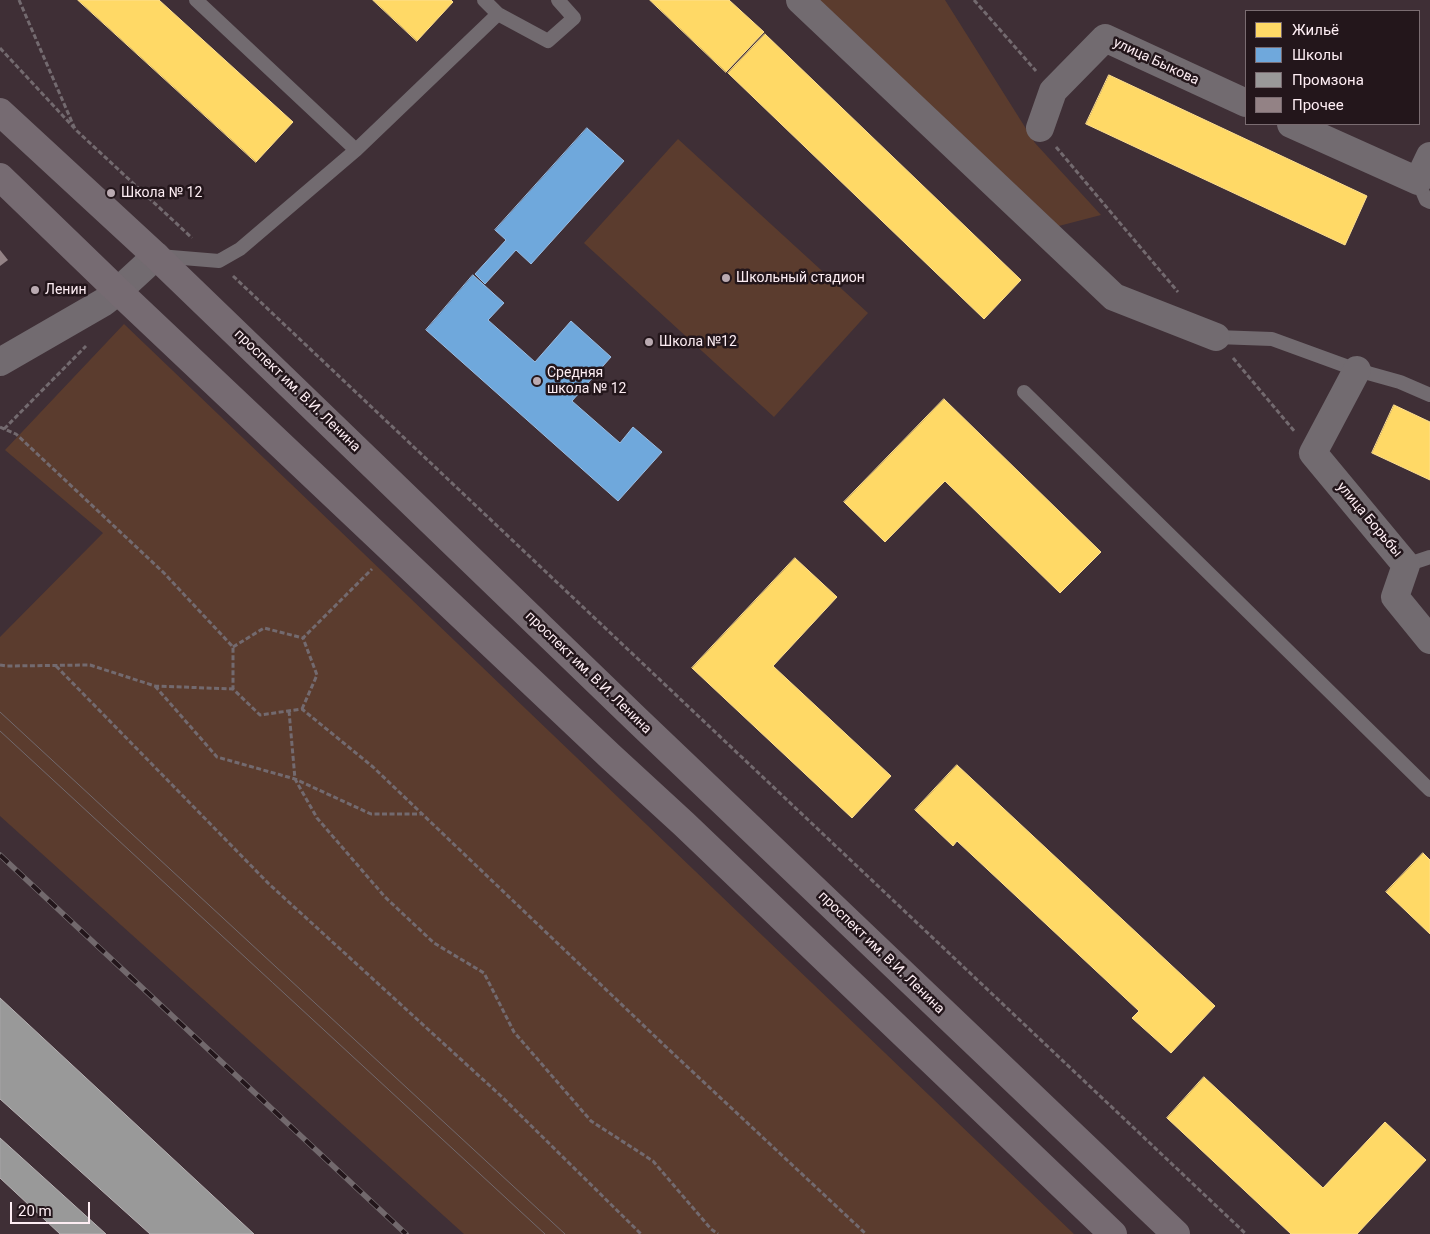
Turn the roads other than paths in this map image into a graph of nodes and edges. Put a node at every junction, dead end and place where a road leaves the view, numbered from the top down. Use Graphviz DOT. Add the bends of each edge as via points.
graph roads {
  1 [pos="196,0"];
  2 [pos="484,0"];
  3 [pos="558,0"];
  4 [pos="800,0"];
  5 [pos="498,14"];
  6 [pos="1245,103"];
  7 [pos="0,112"];
  8 [pos="1294,125"];
  9 [pos="1040,128"];
  10 [pos="356,150"];
  11 [pos="1430,156"];
  12 [pos="0,177"];
  13 [pos="1424,192"];
  14 [pos="156,256"];
  15 [pos="118,292"];
  16 [pos="1216,337"];
  17 [pos="0,362"];
  18 [pos="1357,370"];
  19 [pos="1024,392"];
  20 [pos="1430,395"];
  21 [pos="1418,561"];
  22 [pos="1430,640"];
  23 [pos="1430,790"];
  24 [pos="1113,1234"];
  25 [pos="1176,1234"];
  1 -- 10 [label="lane"];
  2 -- 5 [label="lane"];
  3 -- 5 [label="lane" via="574,18 548,41"];
  4 -- 16 [label="street" via="1114,297"];
  5 -- 10 [label="lane"];
  6 -- 9 [label="street, улица Быкова" via="1105,38 1053,91"];
  7 -- 14 [label="main road, проспект им. В.И. Ленина"];
  8 -- 13 [label="street"];
  10 -- 14 [label="lane" via="240,249 219,261"];
  11 -- 13 [label="street"];
  12 -- 15 [label="main road"];
  14 -- 15 [label="street"];
  14 -- 25 [label="main road, проспект им. В.И. Ленина"];
  15 -- 17 [label="street"];
  15 -- 24 [label="main road" via="684,824"];
  16 -- 18 [label="lane" via="1272,339"];
  18 -- 20 [label="lane" via="1400,382"];
  18 -- 21 [label="street, улица Борьбы" via="1313,453"];
  19 -- 23 [label="lane"];
  21 -- 22 [label="street, улица Борьбы" via="1395,597"];
}
